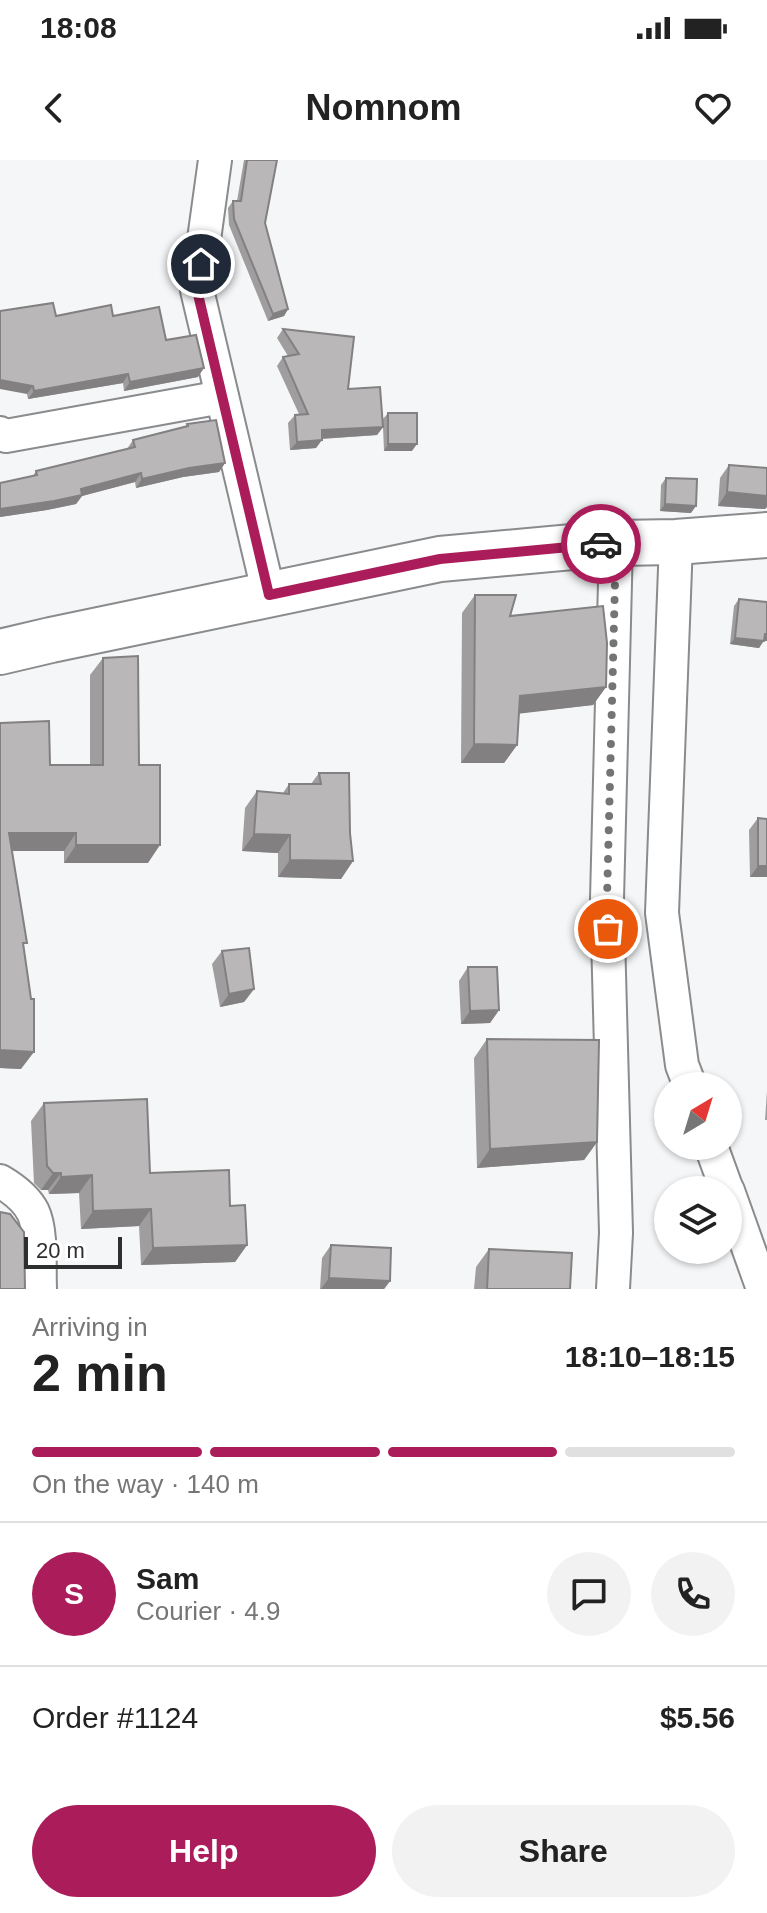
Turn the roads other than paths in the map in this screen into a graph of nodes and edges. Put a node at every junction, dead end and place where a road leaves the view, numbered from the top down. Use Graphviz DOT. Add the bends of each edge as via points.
graph roads {
  1 [pos="215,160"];
  2 [pos="222,397"];
  3 [pos="0,433"];
  4 [pos="767,535"];
  5 [pos="676,542"];
  6 [pos="616,543"];
  7 [pos="269,595"];
  8 [pos="0,652"];
  9 [pos="685,1072"];
  10 [pos="0,1181"];
  11 [pos="742,1230"];
  12 [pos="40,1289"];
  13 [pos="613,1289"];
  14 [pos="763,1289"];
  1 -- 2 [label="street" via="197,290"];
  2 -- 3 [label="street"];
  2 -- 7 [label="street"];
  4 -- 5 [label="main road"];
  5 -- 6 [label="main road"];
  5 -- 9 [label="street" via="662,913"];
  6 -- 7 [label="main road" via="440,559"];
  6 -- 13 [label="street" via="607,899"];
  7 -- 8 [label="main road"];
  10 -- 12 [label="street" via="33,1212"];
  11 -- 14 [label="street"];
}
